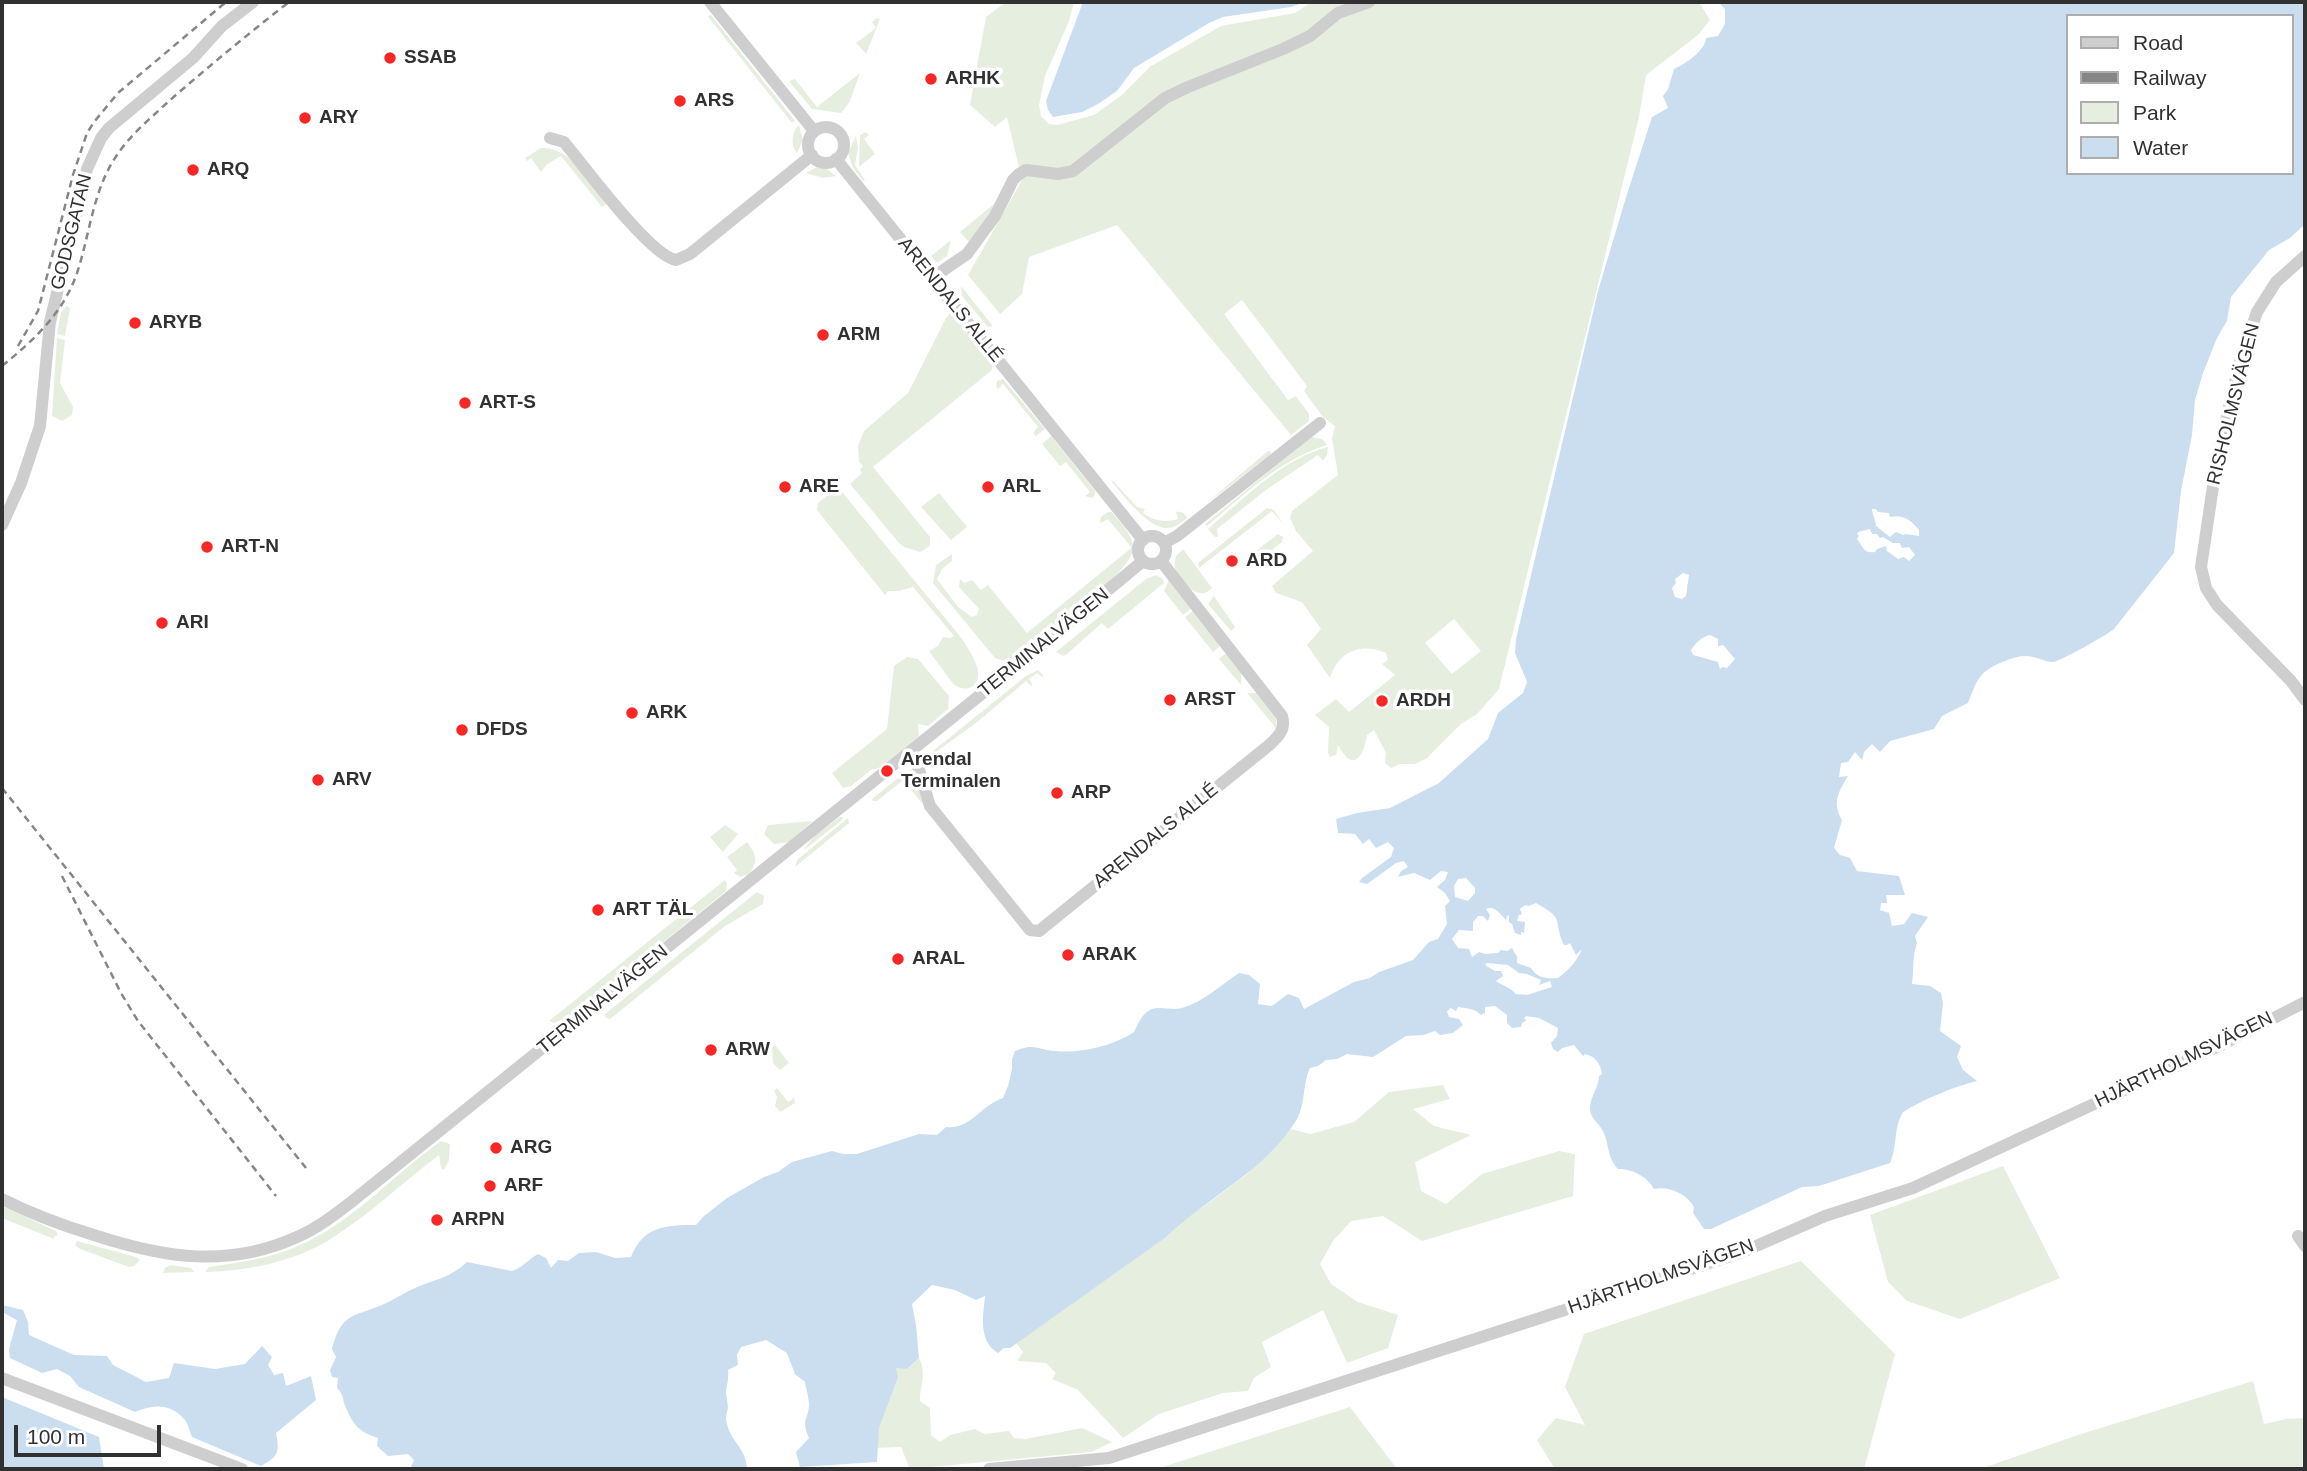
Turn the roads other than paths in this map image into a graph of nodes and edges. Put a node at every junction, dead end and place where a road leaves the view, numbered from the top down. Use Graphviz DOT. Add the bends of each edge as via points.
graph roads {
  1 [pos="253,2"];
  2 [pos="710,2"];
  3 [pos="1369,2"];
  4 [pos="814,131"];
  5 [pos="550,138"];
  6 [pos="811,155"];
  7 [pos="836,159"];
  8 [pos="2305,256"];
  9 [pos="932,278"];
  10 [pos="1320,423"];
  11 [pos="2,525"];
  12 [pos="1143,540"];
  13 [pos="1164,543"];
  14 [pos="1143,561"];
  15 [pos="1161,561"];
  16 [pos="2305,700"];
  17 [pos="911,752"];
  18 [pos="2305,1002"];
  19 [pos="2,1199"];
  20 [pos="2,1378"];
  21 [pos="242,1469"];
  22 [pos="989,1469"];
  1 -- 11 [label="street, GODSGATAN" via="109,128 96,148 50,322 40,426"];
  2 -- 4 [label="street"];
  3 -- 9 [label="street" via="1338,13 1310,36 1165,98 1073,171 1026,170 1019,174 967,254"];
  4 -- 6 [label="street" via="808,143"];
  4 -- 7 [label="street" via="825,127 839,133 843,147"];
  5 -- 6 [label="street" via="564,142 642,236 662,255 676,260 700,247"];
  6 -- 7 [label="street" via="823,162"];
  7 -- 9 [label="street, ARENDALS ALLÉ"];
  8 -- 16 [label="street, RISHOLMSVÄGEN" via="2276,282 2257,312 2241,358 2218,453 2202,567 2206,588 2217,605"];
  9 -- 12 [label="street, ARENDALS ALLÉ"];
  10 -- 13 [label="street"];
  12 -- 13 [label="street" via="1155,537"];
  12 -- 14 [label="street" via="1138,550"];
  13 -- 15 [label="street"];
  14 -- 15 [label="street"];
  14 -- 17 [label="street, TERMINALVÄGEN"];
  15 -- 17 [label="street, ARENDALS ALLÉ" via="1282,716 1282,732 1039,930 1030,930 930,806"];
  17 -- 19 [label="street, TERMINALVÄGEN" via="355,1199 298,1237 229,1256 178,1256 64,1226"];
  18 -- 22 [label="street, HJÄRTHOLMSVÄGEN" via="1913,1188 1825,1216 1740,1253 1109,1458"];
  20 -- 21 [label="street"];
}
